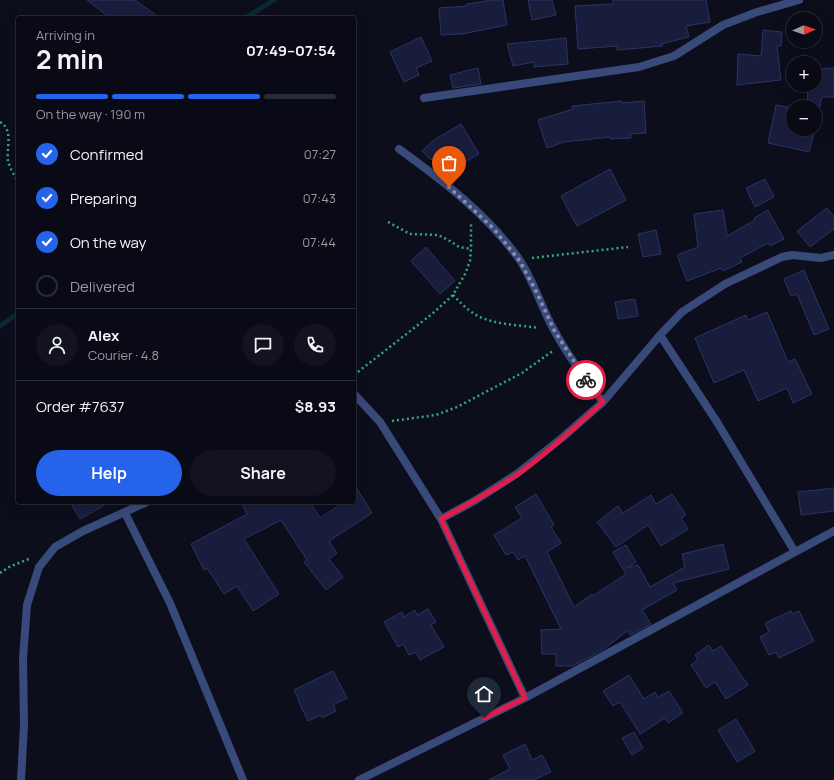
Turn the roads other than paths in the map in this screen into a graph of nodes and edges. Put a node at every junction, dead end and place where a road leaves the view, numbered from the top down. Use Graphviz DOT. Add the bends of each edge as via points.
graph roads {
  1 [pos="795,0"];
  2 [pos="424,98"];
  3 [pos="399,149"];
  4 [pos="834,255"];
  5 [pos="660,335"];
  6 [pos="356,396"];
  7 [pos="603,402"];
  8 [pos="143,504"];
  9 [pos="124,514"];
  10 [pos="441,519"];
  11 [pos="834,531"];
  12 [pos="795,552"];
  13 [pos="525,698"];
  14 [pos="21,780"];
  15 [pos="243,780"];
  16 [pos="359,780"];
  1 -- 2 [label="street" via="723,25 674,56 639,67"];
  3 -- 7 [label="street" via="439,177 471,206 519,260 554,330 580,373"];
  4 -- 5 [label="street" via="821,258 792,255 782,257 725,284 682,312"];
  5 -- 7 [label="street"];
  5 -- 12 [label="street" via="717,422"];
  6 -- 10 [label="street" via="380,422"];
  7 -- 10 [label="street" via="518,473"];
  8 -- 9 [label="street"];
  9 -- 14 [label="street" via="83,531 55,547 39,567 27,606 23,658 24,725"];
  9 -- 15 [label="street" via="170,603"];
  10 -- 13 [label="street"];
  11 -- 12 [label="street"];
  12 -- 13 [label="street"];
  13 -- 16 [label="street"];
}
